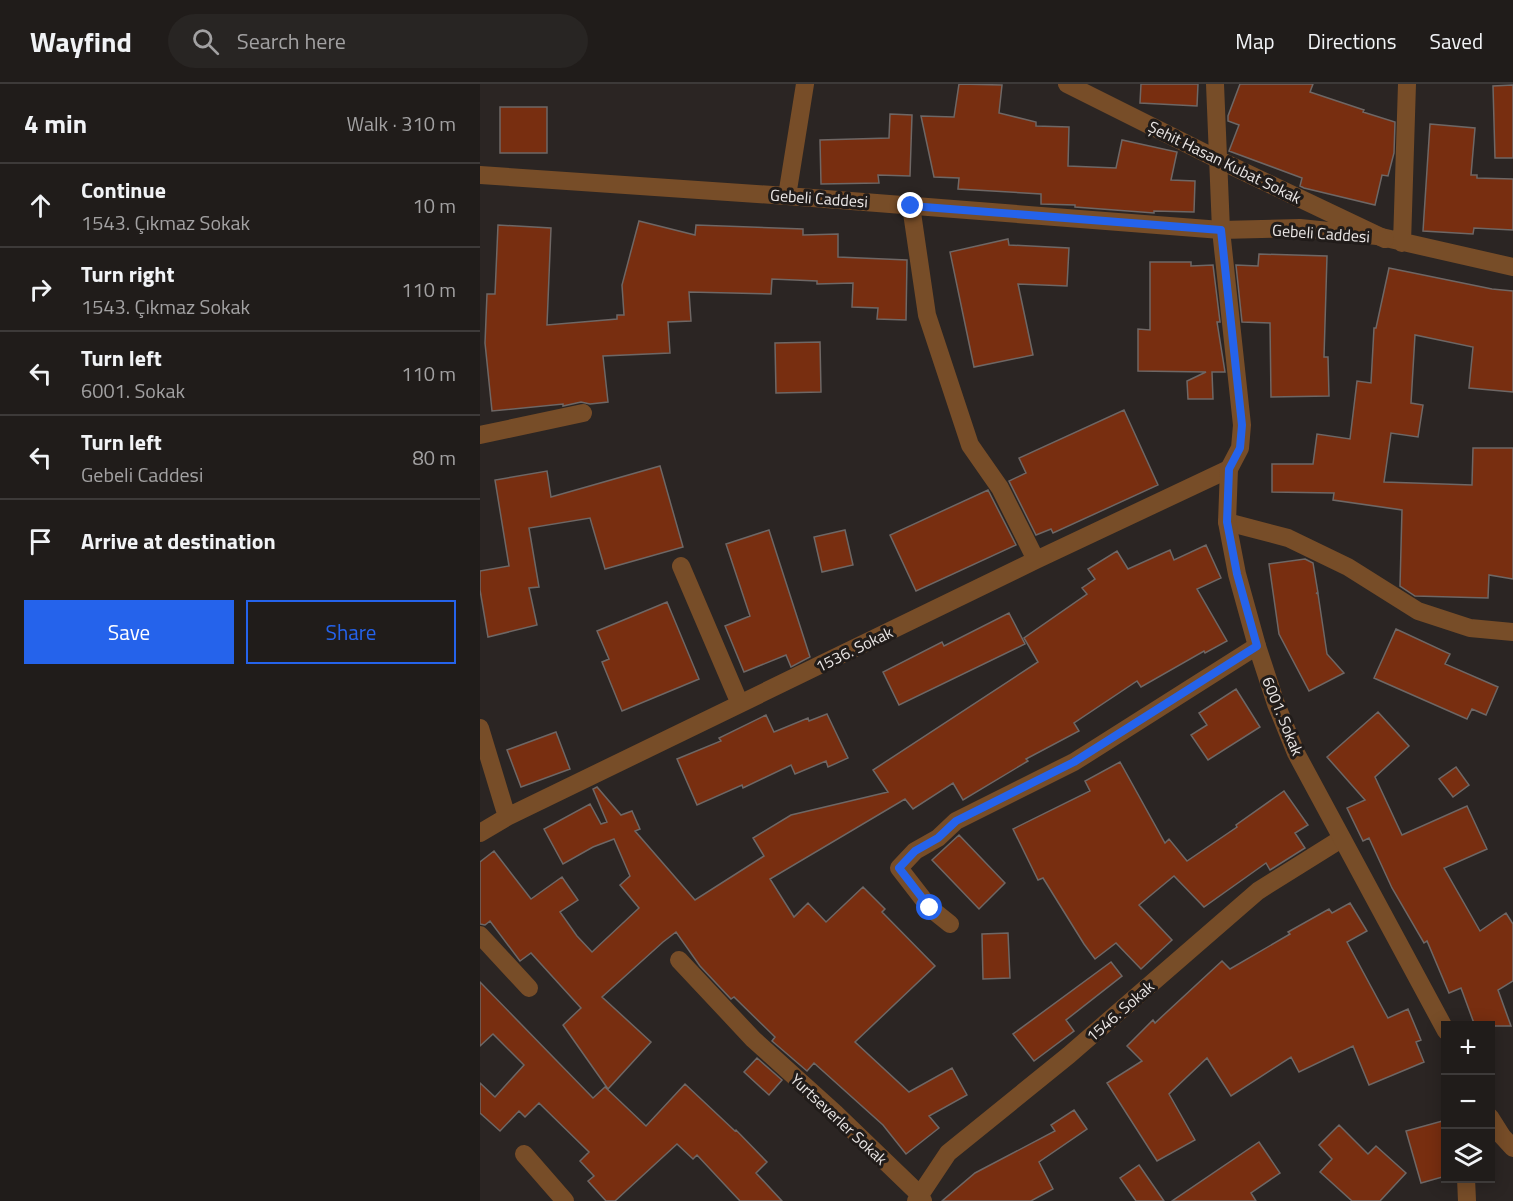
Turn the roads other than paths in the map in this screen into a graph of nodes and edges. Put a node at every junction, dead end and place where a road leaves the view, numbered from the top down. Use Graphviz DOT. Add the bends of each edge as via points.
graph roads {
  1 [pos="805,84"];
  2 [pos="1067,84"];
  3 [pos="1215,84"];
  4 [pos="1407,84"];
  5 [pos="1217,159"];
  6 [pos="480,176"];
  7 [pos="787,196"];
  8 [pos="911,206"];
  9 [pos="1221,230"];
  10 [pos="1394,241"];
  11 [pos="1513,267"];
  12 [pos="583,413"];
  13 [pos="480,435"];
  14 [pos="1229,469"];
  15 [pos="1227,522"];
  16 [pos="1036,560"];
  17 [pos="681,566"];
  18 [pos="1513,632"];
  19 [pos="1257,646"];
  20 [pos="740,704"];
  21 [pos="480,728"];
  22 [pos="507,817"];
  23 [pos="480,833"];
  24 [pos="1341,839"];
  25 [pos="950,924"];
  26 [pos="480,935"];
  27 [pos="679,960"];
  28 [pos="529,988"];
  29 [pos="1441,1022"];
  30 [pos="1495,1124"];
  31 [pos="1513,1148"];
  32 [pos="524,1154"];
  33 [pos="1466,1183"];
  34 [pos="919,1199"];
  35 [pos="565,1201"];
  36 [pos="1467,1201"];
  1 -- 7 [label="street"];
  2 -- 5 [label="street, Şehit Hasan Kubat Sokak"];
  3 -- 5 [label="street, 6001. Sokak"];
  4 -- 10 [label="street"];
  5 -- 9 [label="street, 6001. Sokak"];
  5 -- 10 [label="street, Şehit Hasan Kubat Sokak"];
  6 -- 7 [label="street, Gebeli Caddesi"];
  7 -- 8 [label="street, Gebeli Caddesi"];
  8 -- 9 [label="street, Gebeli Caddesi"];
  8 -- 16 [label="street" via="927,315 970,445 1000,488"];
  9 -- 10 [label="street, Gebeli Caddesi" via="1300,228"];
  9 -- 14 [label="street, 6001. Sokak" via="1242,425 1240,448"];
  10 -- 11 [label="street, Gebeli Caddesi"];
  12 -- 13 [label="street"];
  14 -- 15 [label="street, 6001. Sokak"];
  14 -- 16 [label="street, 1536. Sokak"];
  15 -- 18 [label="street" via="1288,538 1348,567 1418,611 1470,627"];
  15 -- 19 [label="street, 6001. Sokak"];
  16 -- 20 [label="street, 1536. Sokak"];
  17 -- 20 [label="street"];
  19 -- 24 [label="street, 6001. Sokak" via="1296,753"];
  19 -- 25 [label="street" via="1074,762 956,821 938,838 915,851 899,868 930,908"];
  20 -- 22 [label="street, 1536. Sokak"];
  21 -- 22 [label="street"];
  22 -- 23 [label="street, 1536. Sokak"];
  24 -- 29 [label="street, 6001. Sokak"];
  24 -- 34 [label="street, 1546. Sokak" via="1258,891 948,1153"];
  26 -- 28 [label="street"];
  27 -- 34 [label="street, Yurtseverler Sokak" via="753,1039 836,1114"];
  30 -- 31 [label="street"];
  32 -- 35 [label="street"];
  33 -- 36 [label="street"];
}
